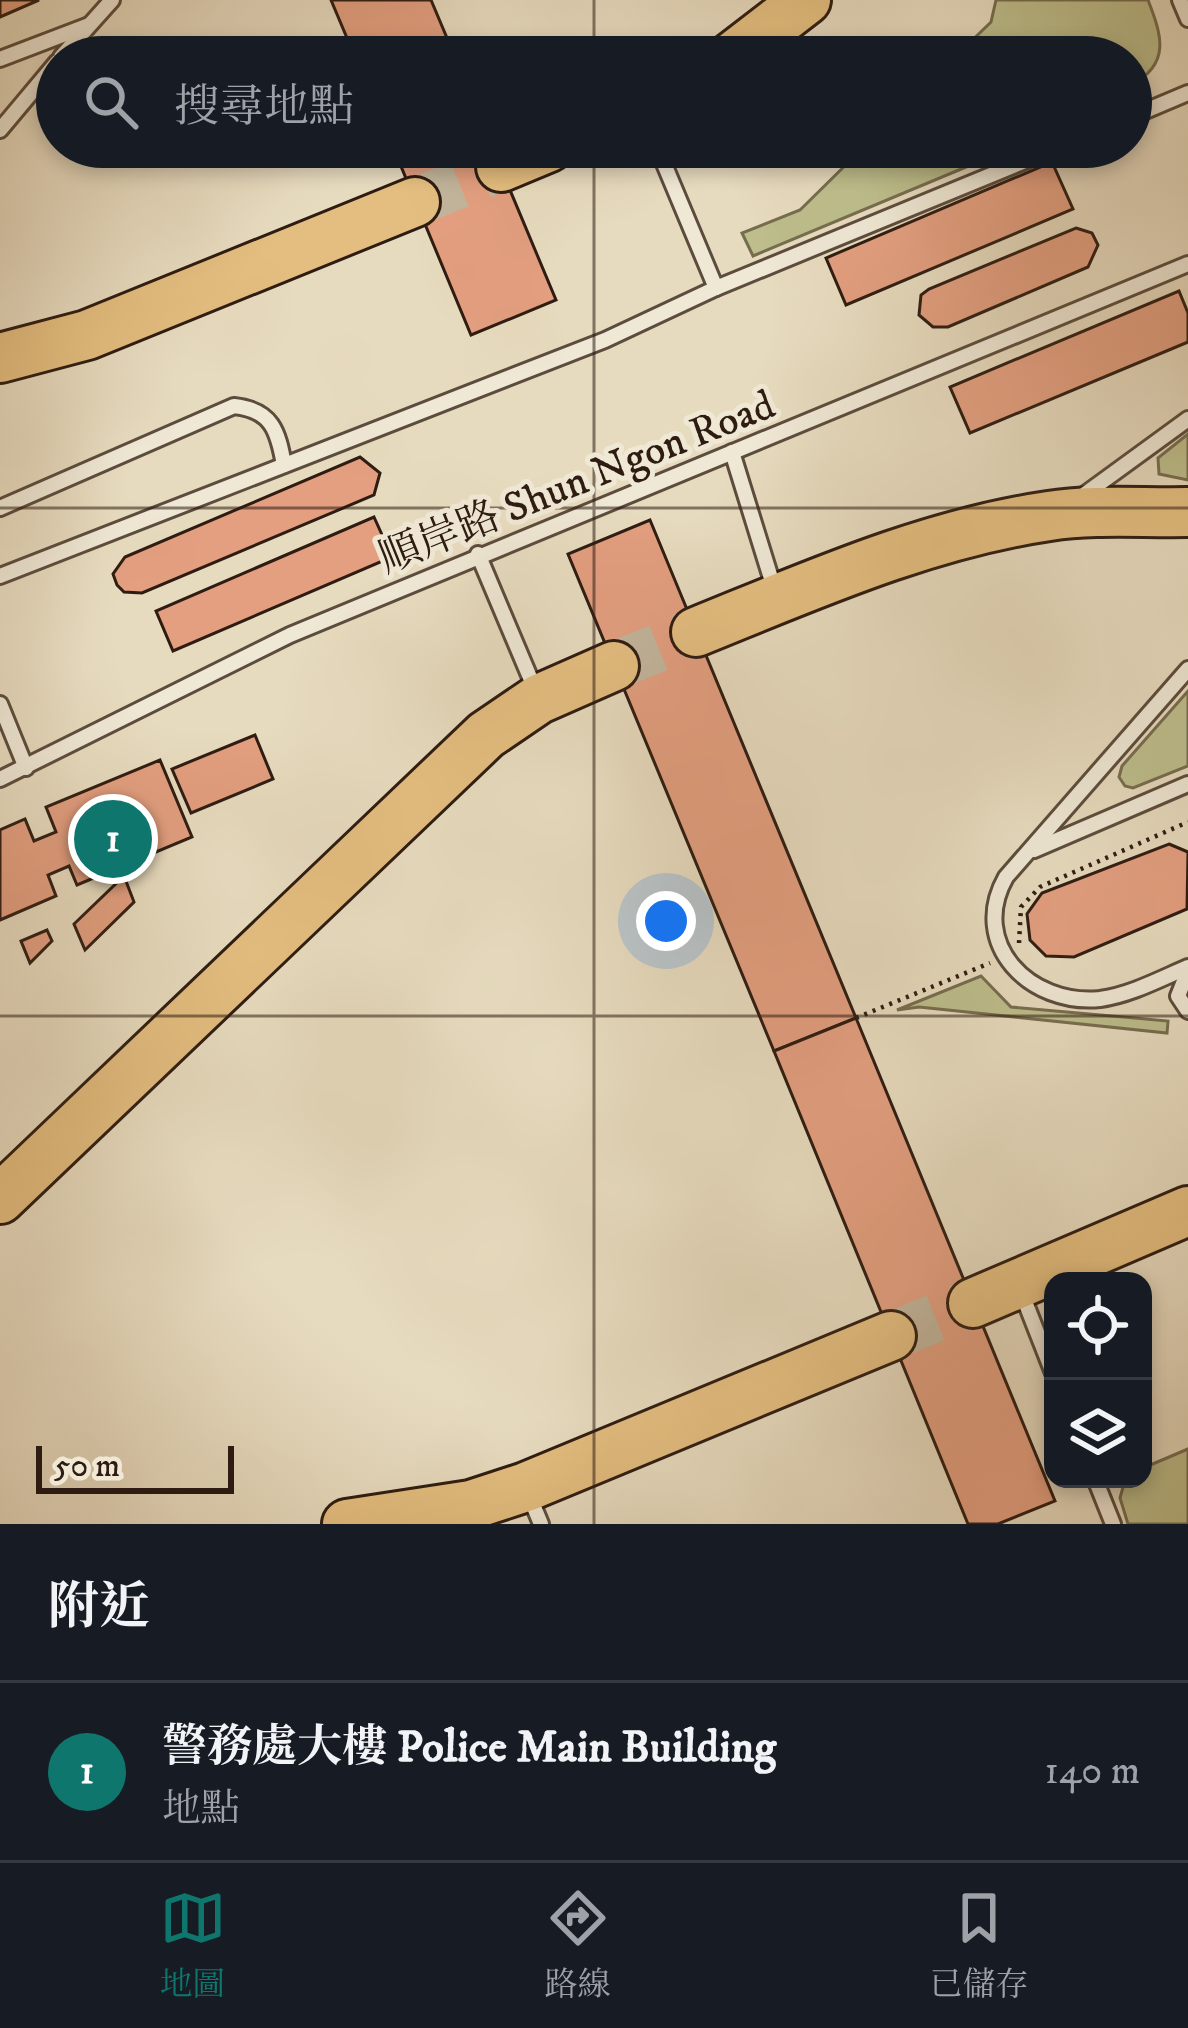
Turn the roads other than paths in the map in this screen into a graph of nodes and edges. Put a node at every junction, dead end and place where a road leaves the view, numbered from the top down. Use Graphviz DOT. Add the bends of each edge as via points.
graph roads {
  1 [pos="112,0"];
  2 [pos="806,0"];
  3 [pos="89,25"];
  4 [pos="60,36"];
  5 [pos="79,36"];
  6 [pos="759,36"];
  7 [pos="36,45"];
  8 [pos="0,59"];
  9 [pos="36,87"];
  10 [pos="1188,93"];
  11 [pos="1152,108"];
  12 [pos="0,130"];
  13 [pos="666,168"];
  14 [pos="1008,168"];
  15 [pos="416,202"];
  16 [pos="1188,264"];
  17 [pos="716,288"];
  18 [pos="6,364"];
  19 [pos="1188,419"];
  20 [pos="732,452"];
  21 [pos="284,465"];
  22 [pos="0,508"];
  23 [pos="1188,512"];
  24 [pos="1051,515"];
  25 [pos="478,554"];
  26 [pos="0,576"];
  27 [pos="778,599"];
  28 [pos="696,632"];
  29 [pos="614,666"];
  30 [pos="1188,669"];
  31 [pos="539,699"];
  32 [pos="0,704"];
  33 [pos="26,768"];
  34 [pos="0,779"];
  35 [pos="1188,784"];
  36 [pos="1029,852"];
  37 [pos="1188,969"];
  38 [pos="1188,1011"];
  39 [pos="0,1198"];
  40 [pos="1188,1211"];
  41 [pos="1018,1284"];
  42 [pos="973,1303"];
  43 [pos="891,1336"];
  44 [pos="1044,1350"];
  45 [pos="1099,1488"];
  46 [pos="533,1506"];
  47 [pos="347,1524"];
  48 [pos="1113,1524"];
  1 -- 3 [label="lane"];
  2 -- 6 [label="highway"];
  3 -- 4 [label="lane"];
  3 -- 5 [label="lane"];
  7 -- 8 [label="lane"];
  9 -- 12 [label="lane"];
  10 -- 11 [label="lane"];
  13 -- 17 [label="lane"];
  14 -- 17 [label="lane"];
  15 -- 18 [label="highway"];
  16 -- 20 [label="lane, 順岸路 Shun Ngon Road"];
  17 -- 21 [label="lane" via="605,340"];
  19 -- 24 [label="lane"];
  20 -- 25 [label="lane, 順岸路 Shun Ngon Road"];
  20 -- 27 [label="lane"];
  21 -- 22 [label="lane" via="277,428 265,415 234,406"];
  21 -- 26 [label="lane"];
  23 -- 24 [label="highway"];
  24 -- 27 [label="highway" via="917,546"];
  25 -- 31 [label="lane"];
  25 -- 33 [label="lane, 順岸路 Shun Ngon Road" via="290,634"];
  27 -- 28 [label="highway"];
  29 -- 31 [label="highway"];
  30 -- 36 [label="lane"];
  31 -- 39 [label="highway" via="406,807"];
  32 -- 33 [label="lane"];
  33 -- 34 [label="lane, 順岸路 Shun Ngon Road"];
  35 -- 36 [label="lane"];
  36 -- 37 [label="lane" via="996,894 993,926 1004,957 1038,988 1085,999"];
  37 -- 38 [label="lane" via="1178,996"];
  40 -- 41 [label="highway"];
  41 -- 42 [label="highway"];
  41 -- 44 [label="lane"];
  43 -- 46 [label="highway"];
  45 -- 48 [label="lane"];
  46 -- 47 [label="highway" via="471,1505"];
}
